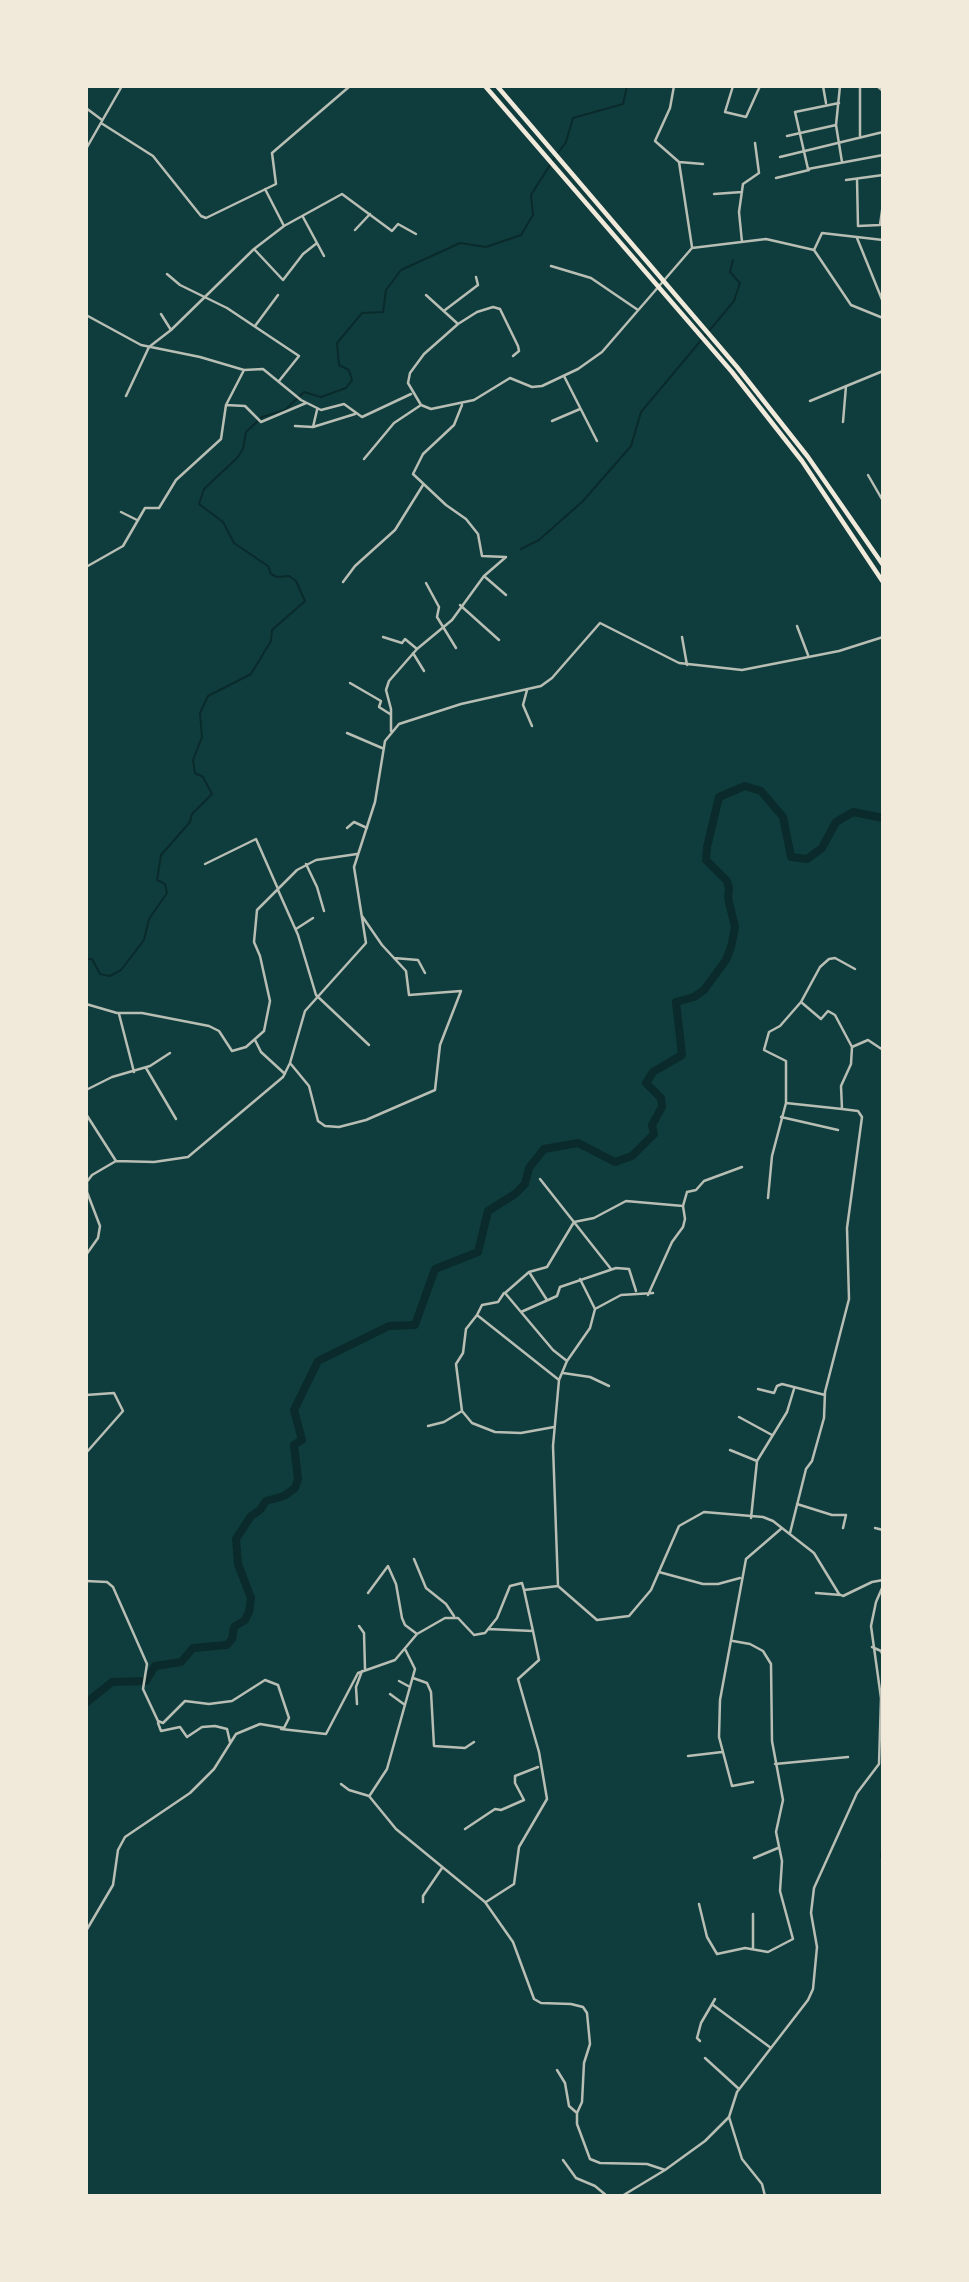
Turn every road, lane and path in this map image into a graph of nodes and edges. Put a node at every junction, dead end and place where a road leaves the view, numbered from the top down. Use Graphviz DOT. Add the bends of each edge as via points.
graph roads {
  1 [pos="122,86"];
  2 [pos="349,86"];
  3 [pos="485,86"];
  4 [pos="497,86"];
  5 [pos="674,86"];
  6 [pos="733,86"];
  7 [pos="760,86"];
  8 [pos="823,86"];
  9 [pos="840,86"];
  10 [pos="860,86"];
  11 [pos="877,86"];
  12 [pos="883,90"];
  13 [pos="839,103"];
  14 [pos="827,104"];
  15 [pos="86,108"];
  16 [pos="883,111"];
  17 [pos="101,121"];
  18 [pos="836,125"];
  19 [pos="799,132"];
  20 [pos="883,132"];
  21 [pos="787,136"];
  22 [pos="860,136"];
  23 [pos="839,142"];
  24 [pos="755,143"];
  25 [pos="86,149"];
  26 [pos="804,151"];
  27 [pos="883,155"];
  28 [pos="780,157"];
  29 [pos="679,162"];
  30 [pos="842,162"];
  31 [pos="703,164"];
  32 [pos="809,170"];
  33 [pos="883,175"];
  34 [pos="776,178"];
  35 [pos="858,179"];
  36 [pos="846,180"];
  37 [pos="265,189"];
  38 [pos="742,192"];
  39 [pos="714,194"];
  40 [pos="883,204"];
  41 [pos="370,214"];
  42 [pos="303,217"];
  43 [pos="285,226"];
  44 [pos="355,230"];
  45 [pos="416,234"];
  46 [pos="857,238"];
  47 [pos="883,240"];
  48 [pos="742,242"];
  49 [pos="317,243"];
  50 [pos="692,248"];
  51 [pos="254,249"];
  52 [pos="814,250"];
  53 [pos="324,256"];
  54 [pos="551,266"];
  55 [pos="167,274"];
  56 [pos="477,276"];
  57 [pos="278,295"];
  58 [pos="426,295"];
  59 [pos="204,297"];
  60 [pos="883,302"];
  61 [pos="446,310"];
  62 [pos="638,310"];
  63 [pos="161,314"];
  64 [pos="86,315"];
  65 [pos="883,318"];
  66 [pos="458,324"];
  67 [pos="255,326"];
  68 [pos="171,330"];
  69 [pos="149,347"];
  70 [pos="513,356"];
  71 [pos="244,370"];
  72 [pos="883,371"];
  73 [pos="564,376"];
  74 [pos="279,382"];
  75 [pos="846,386"];
  76 [pos="412,394"];
  77 [pos="126,396"];
  78 [pos="810,401"];
  79 [pos="306,403"];
  80 [pos="462,404"];
  81 [pos="226,405"];
  82 [pos="421,405"];
  83 [pos="580,408"];
  84 [pos="317,409"];
  85 [pos="355,414"];
  86 [pos="552,421"];
  87 [pos="843,422"];
  88 [pos="295,426"];
  89 [pos="313,427"];
  90 [pos="597,441"];
  91 [pos="364,459"];
  92 [pos="868,475"];
  93 [pos="423,485"];
  94 [pos="883,501"];
  95 [pos="121,512"];
  96 [pos="137,521"];
  97 [pos="883,565"];
  98 [pos="86,567"];
  99 [pos="484,576"];
  100 [pos="343,582"];
  101 [pos="883,582"];
  102 [pos="426,583"];
  103 [pos="506,595"];
  104 [pos="460,605"];
  105 [pos="797,626"];
  106 [pos="442,627"];
  107 [pos="682,636"];
  108 [pos="383,637"];
  109 [pos="883,637"];
  110 [pos="499,640"];
  111 [pos="456,648"];
  112 [pos="417,649"];
  113 [pos="413,653"];
  114 [pos="808,655"];
  115 [pos="687,665"];
  116 [pos="424,671"];
  117 [pos="350,683"];
  118 [pos="527,690"];
  119 [pos="392,715"];
  120 [pos="532,726"];
  121 [pos="391,732"];
  122 [pos="346,733"];
  123 [pos="384,748"];
  124 [pos="347,828"];
  125 [pos="368,828"];
  126 [pos="356,854"];
  127 [pos="205,864"];
  128 [pos="306,864"];
  129 [pos="278,889"];
  130 [pos="324,911"];
  131 [pos="362,915"];
  132 [pos="313,918"];
  133 [pos="296,929"];
  134 [pos="394,958"];
  135 [pos="855,969"];
  136 [pos="425,973"];
  137 [pos="316,995"];
  138 [pos="801,1002"];
  139 [pos="86,1004"];
  140 [pos="119,1013"];
  141 [pos="255,1040"];
  142 [pos="369,1045"];
  143 [pos="852,1047"];
  144 [pos="883,1050"];
  145 [pos="170,1053"];
  146 [pos="290,1063"];
  147 [pos="146,1068"];
  148 [pos="134,1072"];
  149 [pos="285,1074"];
  150 [pos="86,1090"];
  151 [pos="786,1102"];
  152 [pos="842,1109"];
  153 [pos="86,1114"];
  154 [pos="781,1116"];
  155 [pos="176,1119"];
  156 [pos="838,1130"];
  157 [pos="116,1161"];
  158 [pos="742,1167"];
  159 [pos="540,1179"];
  160 [pos="87,1183"];
  161 [pos="768,1198"];
  162 [pos="684,1206"];
  163 [pos="574,1222"];
  164 [pos="86,1255"];
  165 [pos="611,1269"];
  166 [pos="529,1272"];
  167 [pos="580,1279"];
  168 [pos="505,1292"];
  169 [pos="636,1292"];
  170 [pos="653,1293"];
  171 [pos="648,1295"];
  172 [pos="547,1300"];
  173 [pos="595,1309"];
  174 [pos="521,1312"];
  175 [pos="478,1315"];
  176 [pos="567,1361"];
  177 [pos="563,1373"];
  178 [pos="559,1380"];
  179 [pos="609,1386"];
  180 [pos="758,1389"];
  181 [pos="794,1389"];
  182 [pos="86,1395"];
  183 [pos="825,1395"];
  184 [pos="462,1411"];
  185 [pos="739,1417"];
  186 [pos="428,1426"];
  187 [pos="554,1427"];
  188 [pos="772,1435"];
  189 [pos="730,1450"];
  190 [pos="86,1453"];
  191 [pos="757,1461"];
  192 [pos="797,1504"];
  193 [pos="751,1518"];
  194 [pos="782,1528"];
  195 [pos="843,1528"];
  196 [pos="875,1528"];
  197 [pos="883,1531"];
  198 [pos="790,1533"];
  199 [pos="883,1546"];
  200 [pos="414,1559"];
  201 [pos="658,1572"];
  202 [pos="740,1578"];
  203 [pos="883,1580"];
  204 [pos="86,1581"];
  205 [pos="558,1586"];
  206 [pos="883,1586"];
  207 [pos="524,1590"];
  208 [pos="368,1593"];
  209 [pos="816,1593"];
  210 [pos="841,1595"];
  211 [pos="454,1616"];
  212 [pos="359,1626"];
  213 [pos="488,1629"];
  214 [pos="533,1632"];
  215 [pos="417,1634"];
  216 [pos="733,1641"];
  217 [pos="872,1647"];
  218 [pos="405,1649"];
  219 [pos="883,1656"];
  220 [pos="364,1670"];
  221 [pos="412,1678"];
  222 [pos="399,1681"];
  223 [pos="410,1687"];
  224 [pos="390,1694"];
  225 [pos="357,1704"];
  226 [pos="405,1704"];
  227 [pos="158,1721"];
  228 [pos="281,1729"];
  229 [pos="230,1742"];
  230 [pos="474,1742"];
  231 [pos="722,1752"];
  232 [pos="688,1756"];
  233 [pos="848,1757"];
  234 [pos="775,1764"];
  235 [pos="881,1764"];
  236 [pos="540,1767"];
  237 [pos="753,1782"];
  238 [pos="341,1784"];
  239 [pos="369,1796"];
  240 [pos="465,1829"];
  241 [pos="778,1847"];
  242 [pos="754,1858"];
  243 [pos="442,1868"];
  244 [pos="423,1902"];
  245 [pos="485,1902"];
  246 [pos="699,1904"];
  247 [pos="753,1914"];
  248 [pos="86,1931"];
  249 [pos="753,1949"];
  250 [pos="715,1999"];
  251 [pos="713,2005"];
  252 [pos="700,2041"];
  253 [pos="771,2049"];
  254 [pos="705,2058"];
  255 [pos="557,2070"];
  256 [pos="739,2090"];
  257 [pos="577,2113"];
  258 [pos="729,2117"];
  259 [pos="563,2160"];
  260 [pos="665,2170"];
  261 [pos="607,2196"];
  262 [pos="622,2196"];
  263 [pos="765,2196"];
  1 -- 17 [label="street"];
  2 -- 37 [label="street" via="272,153 278,179"];
  3 -- 101 [label="highway" via="802,461"];
  4 -- 97 [label="highway" via="808,457"];
  5 -- 29 [label="street" via="655,141"];
  6 -- 7 [label="street" via="725,112 747,117"];
  8 -- 14 [label="street"];
  9 -- 13 [label="street"];
  10 -- 22 [label="street"];
  11 -- 12 [label="street"];
  12 -- 16 [label="street"];
  13 -- 14 [label="street"];
  13 -- 18 [label="street"];
  14 -- 19 [label="street" via="795,112"];
  15 -- 17 [label="street"];
  16 -- 20 [label="street"];
  17 -- 25 [label="street"];
  17 -- 37 [label="street" via="153,156 201,216 220,214"];
  18 -- 19 [label="street"];
  18 -- 23 [label="street"];
  19 -- 21 [label="street"];
  19 -- 26 [label="street"];
  20 -- 22 [label="street"];
  20 -- 27 [label="street"];
  22 -- 23 [label="street"];
  23 -- 26 [label="street"];
  23 -- 30 [label="street"];
  24 -- 38 [label="street" via="759,173 746,180"];
  26 -- 28 [label="street"];
  26 -- 32 [label="street"];
  27 -- 30 [label="street"];
  29 -- 31 [label="street"];
  29 -- 50 [label="street"];
  30 -- 32 [label="street"];
  32 -- 34 [label="street"];
  33 -- 35 [label="street"];
  35 -- 36 [label="street"];
  35 -- 40 [label="street" via="858,226 880,225"];
  37 -- 43 [label="street"];
  38 -- 39 [label="street"];
  38 -- 48 [label="street"];
  41 -- 42 [label="street" via="342,194"];
  41 -- 44 [label="street"];
  41 -- 45 [label="street" via="393,232 398,224"];
  42 -- 43 [label="street"];
  42 -- 49 [label="street"];
  43 -- 51 [label="street"];
  46 -- 47 [label="street"];
  46 -- 52 [label="street" via="822,233"];
  46 -- 60 [label="street"];
  48 -- 50 [label="street"];
  48 -- 52 [label="street" via="775,240"];
  49 -- 51 [label="street" via="283,280"];
  49 -- 53 [label="street"];
  50 -- 62 [label="street"];
  51 -- 59 [label="street"];
  52 -- 65 [label="street" via="851,305"];
  54 -- 62 [label="street" via="590,278"];
  55 -- 59 [label="street"];
  56 -- 61 [label="street" via="478,285"];
  57 -- 67 [label="street"];
  58 -- 61 [label="street"];
  59 -- 67 [label="street"];
  59 -- 68 [label="street"];
  61 -- 66 [label="street"];
  62 -- 73 [label="street" via="602,352"];
  63 -- 68 [label="street"];
  64 -- 69 [label="street" via="126,340"];
  66 -- 70 [label="street" via="477,312 498,307 519,348"];
  66 -- 76 [label="street" via="410,373"];
  67 -- 74 [label="street" via="299,356"];
  68 -- 69 [label="street"];
  69 -- 71 [label="street"];
  69 -- 77 [label="street"];
  71 -- 74 [label="street" via="263,369"];
  71 -- 81 [label="street"];
  72 -- 75 [label="street"];
  73 -- 80 [label="street" via="536,388 508,378"];
  73 -- 83 [label="street"];
  74 -- 79 [label="street"];
  75 -- 78 [label="street"];
  75 -- 87 [label="street"];
  76 -- 82 [label="street"];
  76 -- 85 [label="street" via="362,417"];
  79 -- 81 [label="street" via="258,419 245,406"];
  79 -- 84 [label="street"];
  80 -- 82 [label="street" via="431,409"];
  80 -- 93 [label="street" via="454,425 413,470"];
  81 -- 96 [label="street" via="221,439 176,480 159,508 145,508"];
  82 -- 91 [label="street" via="394,423"];
  83 -- 86 [label="street"];
  83 -- 90 [label="street"];
  84 -- 85 [label="street" via="344,404"];
  84 -- 89 [label="street"];
  85 -- 89 [label="street"];
  88 -- 89 [label="street"];
  92 -- 94 [label="street"];
  93 -- 99 [label="street" via="467,519 478,534 482,556 506,557"];
  93 -- 100 [label="street" via="395,530"];
  95 -- 96 [label="street"];
  96 -- 98 [label="street" via="123,546"];
  99 -- 103 [label="street"];
  99 -- 104 [label="street"];
  102 -- 106 [label="street" via="439,606 436,615"];
  104 -- 106 [label="street"];
  104 -- 110 [label="street"];
  105 -- 114 [label="street"];
  106 -- 111 [label="street"];
  106 -- 112 [label="street"];
  107 -- 115 [label="street"];
  108 -- 112 [label="street" via="402,643 405,639"];
  109 -- 114 [label="street"];
  112 -- 113 [label="street"];
  113 -- 116 [label="street"];
  113 -- 119 [label="street" via="387,686"];
  114 -- 115 [label="street" via="749,670"];
  115 -- 118 [label="street" via="600,623 547,683"];
  117 -- 119 [label="street" via="381,701 379,707"];
  118 -- 120 [label="street" via="523,705"];
  118 -- 121 [label="street" via="432,712 399,724"];
  119 -- 121 [label="street"];
  121 -- 123 [label="street"];
  122 -- 123 [label="street"];
  123 -- 125 [label="street"];
  124 -- 125 [label="street" via="354,822"];
  125 -- 126 [label="street"];
  126 -- 128 [label="street"];
  126 -- 131 [label="street" via="354,873"];
  127 -- 129 [label="street" via="256,839"];
  128 -- 129 [label="street"];
  128 -- 130 [label="street"];
  129 -- 133 [label="street"];
  129 -- 141 [label="street" via="257,910 254,942 270,1002 265,1028"];
  131 -- 134 [label="street"];
  131 -- 137 [label="street" via="364,947"];
  132 -- 133 [label="street"];
  133 -- 137 [label="street"];
  134 -- 136 [label="street" via="414,958"];
  134 -- 146 [label="street" via="407,973 411,995 461,992 441,1042 433,1092 362,1122 325,1126 318,1121 309,1086"];
  135 -- 138 [label="street" via="835,958 829,960 820,967"];
  137 -- 142 [label="street"];
  137 -- 146 [label="street" via="303,1015"];
  138 -- 143 [label="street" via="821,1019 828,1012 835,1015"];
  138 -- 151 [label="street" via="765,1040 764,1050 786,1061"];
  139 -- 140 [label="street"];
  140 -- 141 [label="street" via="209,1026 219,1031 234,1051"];
  140 -- 148 [label="street"];
  141 -- 149 [label="street"];
  143 -- 144 [label="street" via="868,1040"];
  143 -- 152 [label="street" via="851,1064 841,1086"];
  145 -- 147 [label="street"];
  146 -- 149 [label="street"];
  147 -- 148 [label="street"];
  147 -- 155 [label="street"];
  148 -- 150 [label="street"];
  149 -- 157 [label="street" via="188,1157"];
  151 -- 152 [label="street"];
  151 -- 154 [label="street"];
  152 -- 183 [label="street" via="861,1114 862,1131 847,1228 849,1299"];
  153 -- 157 [label="street"];
  154 -- 156 [label="street"];
  154 -- 161 [label="street"];
  157 -- 160 [label="street"];
  158 -- 162 [label="street" via="687,1192"];
  159 -- 163 [label="street"];
  160 -- 164 [label="street" via="100,1226"];
  162 -- 163 [label="street" via="626,1202"];
  162 -- 171 [label="street" via="682,1227"];
  163 -- 165 [label="street"];
  163 -- 166 [label="street" via="551,1263"];
  165 -- 167 [label="street"];
  165 -- 169 [label="street" via="629,1269"];
  166 -- 168 [label="street"];
  166 -- 172 [label="street"];
  167 -- 172 [label="street" via="560,1287 557,1296"];
  167 -- 173 [label="street"];
  168 -- 174 [label="street"];
  168 -- 175 [label="street" via="498,1302 482,1305"];
  169 -- 171 [label="street"];
  169 -- 173 [label="street"];
  170 -- 171 [label="street"];
  172 -- 174 [label="street"];
  173 -- 176 [label="street" via="590,1328"];
  174 -- 176 [label="street"];
  175 -- 178 [label="street"];
  175 -- 184 [label="street" via="466,1329 463,1353 456,1364"];
  176 -- 177 [label="street"];
  177 -- 178 [label="street"];
  177 -- 179 [label="street"];
  178 -- 187 [label="street"];
  180 -- 181 [label="street" via="774,1393 782,1384"];
  181 -- 183 [label="street"];
  181 -- 188 [label="street" via="787,1412"];
  182 -- 190 [label="street" via="115,1393 123,1411"];
  183 -- 192 [label="street" via="824,1418"];
  184 -- 186 [label="street"];
  184 -- 187 [label="street" via="472,1423 495,1432"];
  185 -- 188 [label="street"];
  187 -- 205 [label="street"];
  188 -- 191 [label="street"];
  189 -- 191 [label="street"];
  191 -- 193 [label="street"];
  192 -- 195 [label="street" via="846,1515"];
  192 -- 198 [label="street"];
  193 -- 194 [label="street" via="763,1517"];
  193 -- 201 [label="street" via="704,1512 689,1519 675,1532"];
  194 -- 198 [label="street"];
  194 -- 202 [label="street" via="765,1546 749,1554"];
  196 -- 197 [label="street"];
  197 -- 199 [label="street"];
  198 -- 210 [label="street" via="814,1553"];
  200 -- 211 [label="street" via="426,1588"];
  201 -- 202 [label="street" via="703,1584"];
  201 -- 205 [label="street" via="651,1590 631,1614 602,1620"];
  202 -- 216 [label="street"];
  203 -- 210 [label="street"];
  204 -- 227 [label="street" via="107,1582 113,1587 147,1664 143,1681"];
  205 -- 207 [label="street"];
  206 -- 217 [label="street" via="873,1612"];
  207 -- 213 [label="street" via="522,1584 510,1586"];
  207 -- 214 [label="street"];
  208 -- 215 [label="street" via="388,1566 402,1618"];
  209 -- 210 [label="street"];
  211 -- 213 [label="street" via="474,1635"];
  211 -- 215 [label="street"];
  212 -- 220 [label="street" via="364,1633"];
  213 -- 214 [label="street"];
  214 -- 236 [label="street" via="539,1660 517,1679"];
  215 -- 218 [label="street"];
  216 -- 231 [label="street" via="720,1700"];
  216 -- 234 [label="street" via="768,1654"];
  217 -- 219 [label="street"];
  217 -- 235 [label="street" via="881,1698"];
  218 -- 220 [label="street" via="389,1663"];
  218 -- 221 [label="street" via="415,1665"];
  220 -- 225 [label="street" via="356,1687"];
  220 -- 228 [label="street" via="355,1677 328,1732"];
  221 -- 223 [label="street"];
  221 -- 230 [label="street" via="429,1687 434,1746 465,1748"];
  222 -- 223 [label="street"];
  223 -- 226 [label="street"];
  224 -- 226 [label="street"];
  226 -- 239 [label="street" via="387,1769"];
  227 -- 228 [label="street" via="163,1723 185,1701 232,1701 264,1680 278,1685 289,1718"];
  227 -- 229 [label="street" via="161,1731 179,1727 187,1737 208,1725 227,1729"];
  228 -- 229 [label="street" via="250,1726"];
  229 -- 248 [label="street" via="214,1769 190,1793 125,1837 118,1850 113,1885"];
  231 -- 232 [label="street"];
  231 -- 237 [label="street" via="732,1786"];
  233 -- 234 [label="street"];
  234 -- 241 [label="street" via="783,1800 776,1832"];
  235 -- 253 [label="street" via="857,1793 814,1888 811,1913 817,1947 813,1989"];
  236 -- 240 [label="street" via="515,1776 524,1800 501,1811 495,1809"];
  236 -- 245 [label="street" via="547,1800 519,1847 514,1884"];
  238 -- 239 [label="street"];
  239 -- 243 [label="street" via="396,1829"];
  241 -- 242 [label="street"];
  241 -- 249 [label="street" via="780,1891 794,1937 768,1952"];
  243 -- 244 [label="street" via="422,1896"];
  243 -- 245 [label="street"];
  245 -- 257 [label="street" via="513,1942 534,1999 583,2007 587,2013 590,2044"];
  246 -- 249 [label="street" via="713,1952"];
  247 -- 249 [label="street"];
  250 -- 251 [label="street"];
  251 -- 252 [label="street" via="701,2023"];
  251 -- 253 [label="street"];
  253 -- 256 [label="street"];
  254 -- 256 [label="street"];
  255 -- 257 [label="street" via="569,2106"];
  256 -- 258 [label="street"];
  257 -- 260 [label="street" via="590,2159"];
  258 -- 260 [label="street"];
  258 -- 263 [label="street" via="742,2159 762,2184"];
  259 -- 261 [label="street" via="576,2178"];
  260 -- 262 [label="street"];
}
